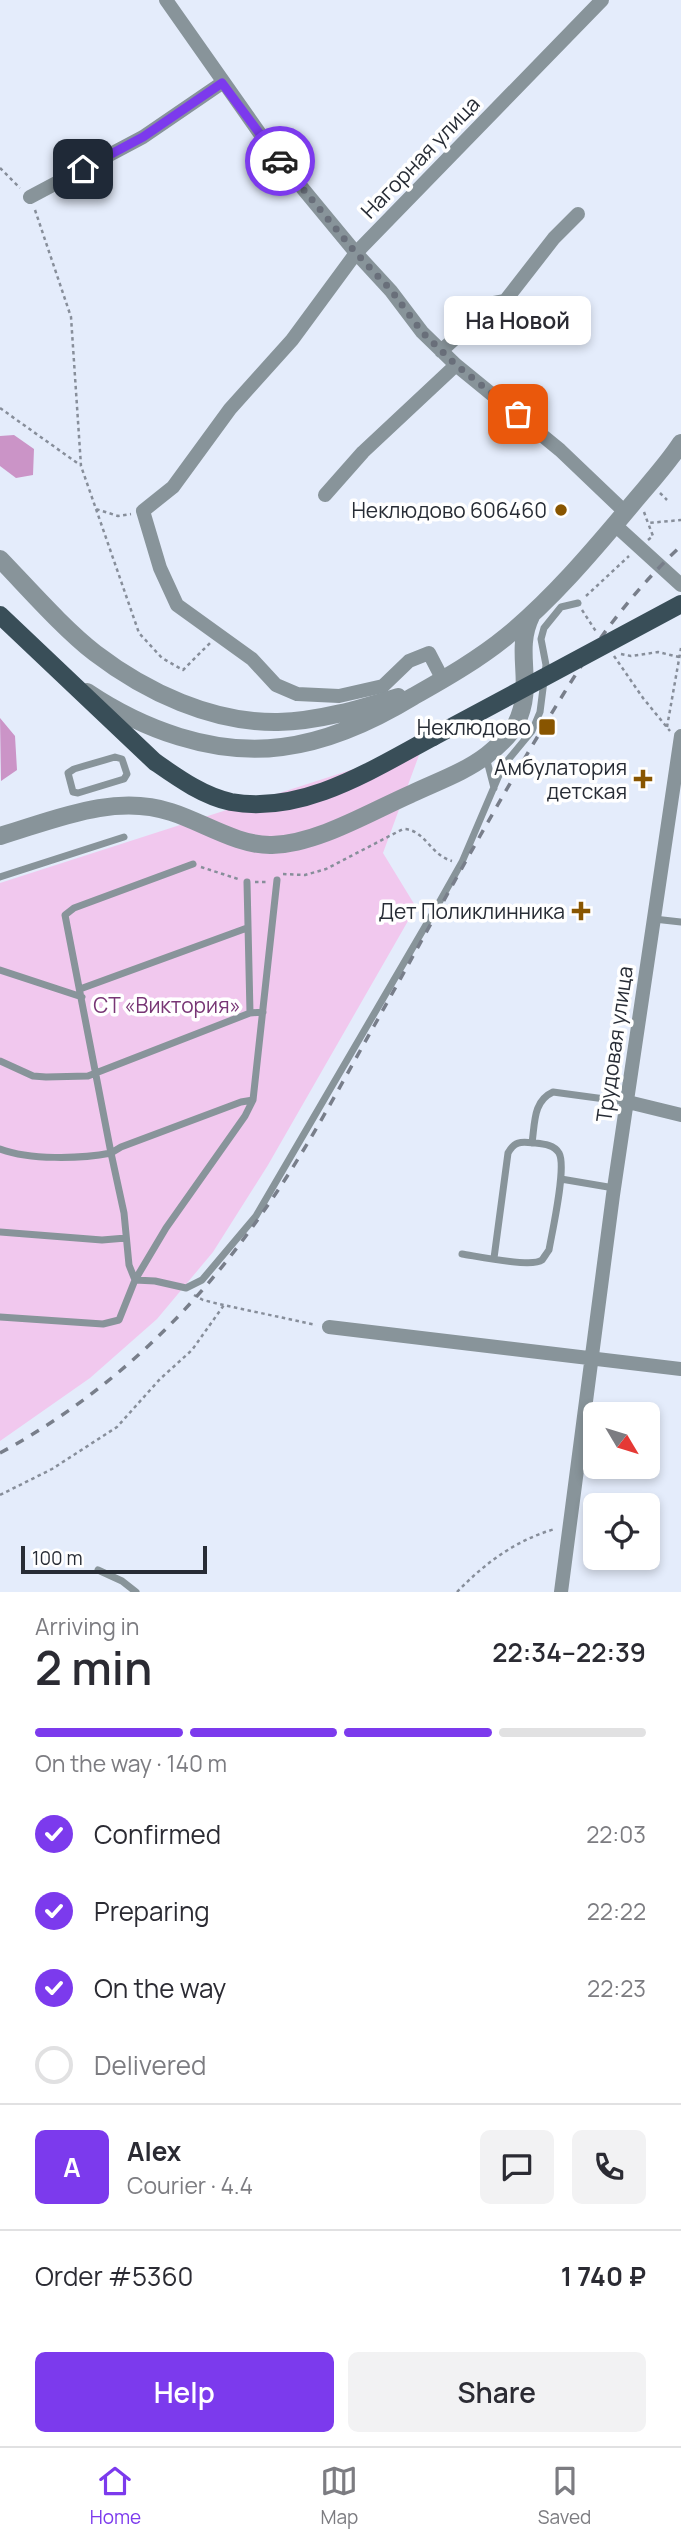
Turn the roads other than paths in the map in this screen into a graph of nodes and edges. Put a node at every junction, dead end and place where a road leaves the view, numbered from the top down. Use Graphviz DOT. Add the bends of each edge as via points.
graph roads {
  1 [pos="166,0"];
  2 [pos="602,0"];
  3 [pos="222,83"];
  4 [pos="30,197"];
  5 [pos="578,214"];
  6 [pos="356,253"];
  7 [pos="442,351"];
  8 [pos="456,365"];
  9 [pos="680,445"];
  10 [pos="325,495"];
  11 [pos="628,516"];
  12 [pos="0,559"];
  13 [pos="681,585"];
  14 [pos="558,599"];
  15 [pos="578,603"];
  16 [pos="681,604"];
  17 [pos="532,612"];
  18 [pos="0,615"];
  19 [pos="67,677"];
  20 [pos="436,684"];
  21 [pos="680,745"];
  22 [pos="486,756"];
  23 [pos="494,788"];
  24 [pos="105,796"];
  25 [pos="0,835"];
  26 [pos="124,837"];
  27 [pos="193,864"];
  28 [pos="0,877"];
  29 [pos="277,880"];
  30 [pos="247,881"];
  31 [pos="652,918"];
  32 [pos="681,922"];
  33 [pos="247,928"];
  34 [pos="0,970"];
  35 [pos="81,993"];
  36 [pos="263,1012"];
  37 [pos="250,1013"];
  38 [pos="0,1061"];
  39 [pos="97,1073"];
  40 [pos="253,1100"];
  41 [pos="628,1102"];
  42 [pos="681,1115"];
  43 [pos="532,1143"];
  44 [pos="0,1149"];
  45 [pos="111,1153"];
  46 [pos="561,1179"];
  47 [pos="614,1188"];
  48 [pos="0,1232"];
  49 [pos="126,1238"];
  50 [pos="462,1254"];
  51 [pos="494,1258"];
  52 [pos="135,1280"];
  53 [pos="0,1317"];
  54 [pos="329,1328"];
  55 [pos="592,1359"];
  56 [pos="681,1368"];
  57 [pos="98,1570"];
  58 [pos="136,1592"];
  59 [pos="561,1592"];
  1 -- 3 [label="street"];
  2 -- 6 [label="street, Нагорная улица"];
  3 -- 4 [label="street" via="143,137"];
  3 -- 6 [label="street"];
  5 -- 7 [label="street" via="505,301 494,303"];
  6 -- 7 [label="street"];
  6 -- 20 [label="street, Нагорная улица" via="173,487 143,511 177,605 252,659 276,685 297,694 339,696 383,686 409,661 429,653"];
  7 -- 8 [label="street"];
  8 -- 10 [label="street" via="363,452"];
  8 -- 11 [label="street" via="560,450"];
  9 -- 11 [label="street"];
  11 -- 13 [label="street" via="639,547"];
  11 -- 14 [label="street"];
  12 -- 20 [label="street" via="94,652 141,684 191,706 277,722 345,713"];
  14 -- 15 [label="lane"];
  14 -- 17 [label="street"];
  14 -- 23 [label="lane" via="541,639 546,665 540,712 532,732 503,766"];
  16 -- 19 [label="main road, bridge" via="340,784 300,799 263,804 231,802 181,780 155,762"];
  17 -- 20 [label="street" via="508,635"];
  17 -- 22 [label="street" via="522,648 526,676 523,705 514,727"];
  18 -- 19 [label="main road"];
  19 -- 20 [label="street" via="156,729 238,747 280,747 332,736 384,714"];
  21 -- 31 [label="street, Трудовая улица"];
  22 -- 23 [label="lane"];
  22 -- 24 [label="street" via="336,828 272,845 251,842 169,811"];
  23 -- 52 [label="lane" via="462,862 256,1216 202,1280 186,1288"];
  24 -- 24 [label="lane" via="73,792 68,773 115,757 122,759 127,774"];
  24 -- 25 [label="street"];
  26 -- 28 [label="lane"];
  27 -- 35 [label="lane" via="65,915"];
  29 -- 36 [label="lane"];
  30 -- 33 [label="lane"];
  31 -- 32 [label="lane"];
  31 -- 41 [label="street, Трудовая улица"];
  33 -- 35 [label="lane"];
  33 -- 37 [label="lane"];
  34 -- 35 [label="lane"];
  35 -- 39 [label="lane"];
  36 -- 37 [label="lane"];
  36 -- 40 [label="lane"];
  37 -- 39 [label="lane"];
  38 -- 39 [label="lane" via="33,1076"];
  39 -- 45 [label="lane"];
  40 -- 45 [label="lane"];
  40 -- 52 [label="lane"];
  41 -- 42 [label="street"];
  41 -- 43 [label="lane" via="553,1092 537,1106"];
  41 -- 47 [label="street, Трудовая улица"];
  43 -- 46 [label="lane" via="558,1151"];
  43 -- 51 [label="lane" via="519,1142 508,1153"];
  44 -- 45 [label="lane" via="37,1156"];
  45 -- 49 [label="lane"];
  46 -- 47 [label="lane"];
  46 -- 51 [label="lane" via="549,1250 543,1260"];
  47 -- 55 [label="street, Трудовая улица"];
  48 -- 49 [label="lane"];
  49 -- 52 [label="lane"];
  50 -- 51 [label="lane"];
  52 -- 53 [label="lane" via="122,1315 112,1323"];
  54 -- 55 [label="street"];
  55 -- 56 [label="street"];
  55 -- 59 [label="street, Трудовая улица"];
  57 -- 58 [label="lane"];
}
